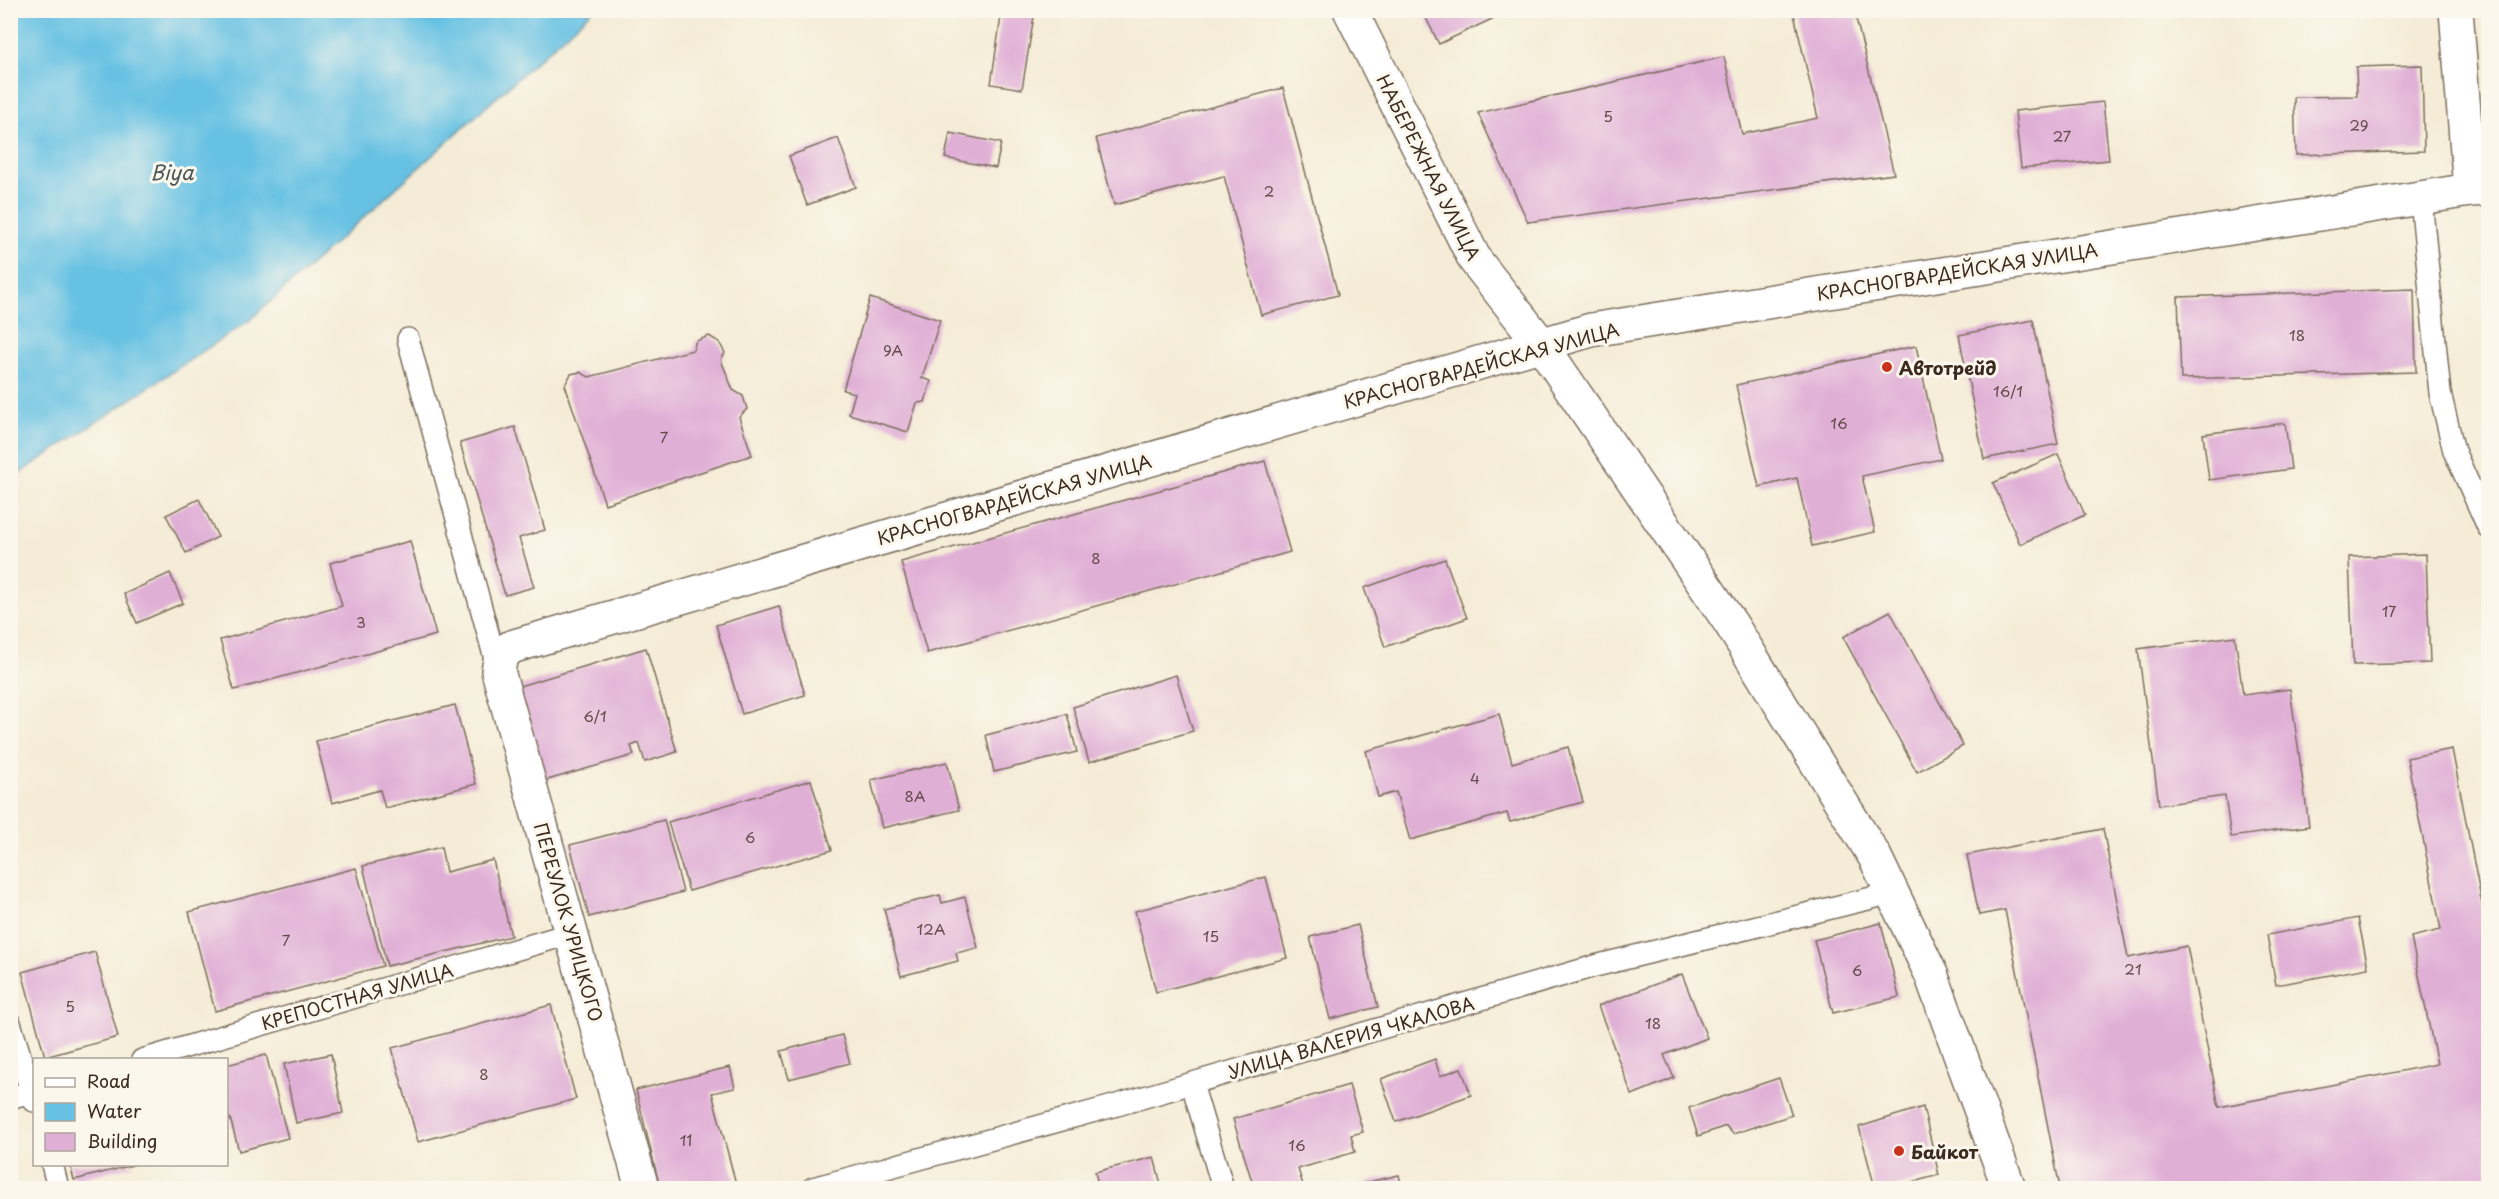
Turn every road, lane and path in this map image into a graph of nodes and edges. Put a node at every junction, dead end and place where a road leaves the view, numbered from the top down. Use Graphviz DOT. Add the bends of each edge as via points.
graph roads {
  1 [pos="1350,10"];
  2 [pos="2456,10"];
  3 [pos="2479,189"];
  4 [pos="2421,199"];
  5 [pos="408,339"];
  6 [pos="1541,344"];
  7 [pos="2488,527"];
  8 [pos="500,663"];
  9 [pos="1892,893"];
  10 [pos="572,933"];
  11 [pos="10,1023"];
  12 [pos="145,1058"];
  13 [pos="1192,1084"];
  14 [pos="33,1092"];
  15 [pos="33,1095"];
  16 [pos="10,1098"];
  17 [pos="52,1166"];
  18 [pos="58,1188"];
  19 [pos="642,1188"];
  20 [pos="813,1188"];
  21 [pos="1223,1188"];
  22 [pos="2009,1188"];
  1 -- 6 [label="street, НАБЕРЕЖНАЯ УЛИЦА" via="1475,260"];
  2 -- 3 [label="street"];
  3 -- 4 [label="street, КРАСНОГВАРДЕЙСКАЯ УЛИЦА"];
  4 -- 6 [label="street, КРАСНОГВАРДЕЙСКАЯ УЛИЦА" via="1602,328"];
  4 -- 7 [label="lane" via="2440,393 2454,451"];
  5 -- 8 [label="lane"];
  6 -- 8 [label="street, КРАСНОГВАРДЕЙСКАЯ УЛИЦА" via="511,647"];
  6 -- 9 [label="street, НАБЕРЕЖНАЯ УЛИЦА" via="1731,624 1875,856"];
  8 -- 10 [label="street, ПЕРЕУЛОК УРИЦКОГО"];
  9 -- 13 [label="lane, УЛИЦА ВАЛЕРИЯ ЧКАЛОВА" via="1595,966"];
  9 -- 22 [label="street, НАБЕРЕЖНАЯ УЛИЦА" via="1931,974"];
  10 -- 12 [label="lane, КРЕПОСТНАЯ УЛИЦА"];
  10 -- 19 [label="street, ПЕРЕУЛОК УРИЦКОГО"];
  11 -- 14 [label="lane"];
  13 -- 20 [label="lane, УЛИЦА ВАЛЕРИЯ ЧКАЛОВА"];
  13 -- 21 [label="lane"];
  15 -- 16 [label="lane"];
  17 -- 18 [label="lane"];
}
